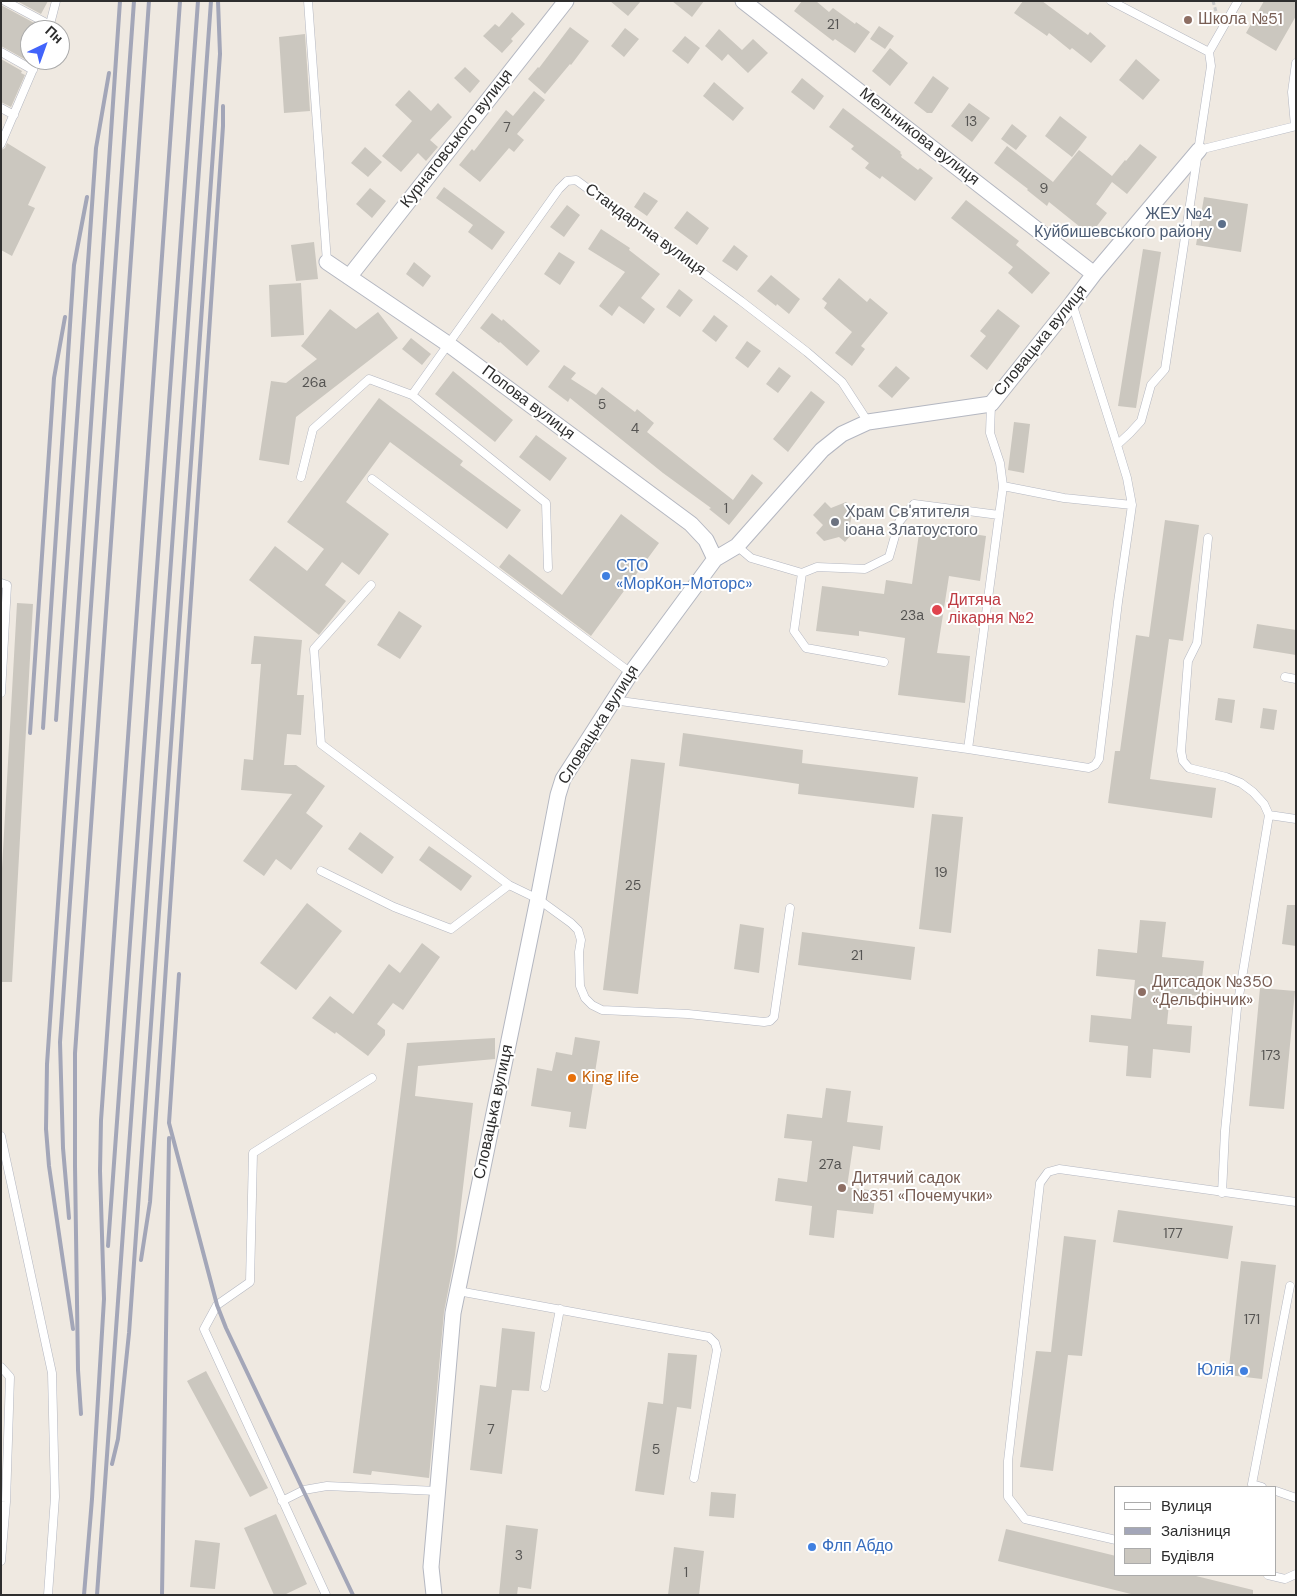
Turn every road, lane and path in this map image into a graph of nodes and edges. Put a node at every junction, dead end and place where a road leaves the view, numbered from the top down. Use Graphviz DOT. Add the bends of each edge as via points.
graph roads {
  1 [pos="5,1"];
  2 [pos="56,1"];
  3 [pos="308,1"];
  4 [pos="566,1"];
  5 [pos="743,1"];
  6 [pos="1111,1"];
  7 [pos="1238,1"];
  8 [pos="36,20"];
  9 [pos="51,20"];
  10 [pos="1,52"];
  11 [pos="1209,52"];
  12 [pos="20,62"];
  13 [pos="1296,63"];
  14 [pos="34,70"];
  15 [pos="1,108"];
  16 [pos="14,116"];
  17 [pos="1295,126"];
  18 [pos="1,144"];
  19 [pos="1199,150"];
  20 [pos="327,262"];
  21 [pos="1094,274"];
  22 [pos="349,277"];
  23 [pos="1072,303"];
  24 [pos="448,344"];
  25 [pos="412,395"];
  26 [pos="990,404"];
  27 [pos="868,422"];
  28 [pos="1117,445"];
  29 [pos="302,477"];
  30 [pos="372,479"];
  31 [pos="1003,486"];
  32 [pos="1132,505"];
  33 [pos="999,515"];
  34 [pos="1208,538"];
  35 [pos="737,546"];
  36 [pos="715,558"];
  37 [pos="548,568"];
  38 [pos="802,573"];
  39 [pos="1,583"];
  40 [pos="371,585"];
  41 [pos="884,662"];
  42 [pos="631,673"];
  43 [pos="1285,677"];
  44 [pos="1296,679"];
  45 [pos="1,693"];
  46 [pos="614,700"];
  47 [pos="968,749"];
  48 [pos="1269,815"];
  49 [pos="1296,819"];
  50 [pos="321,871"];
  51 [pos="509,885"];
  52 [pos="538,899"];
  53 [pos="790,908"];
  54 [pos="372,1078"];
  55 [pos="1,1136"];
  56 [pos="1222,1192"];
  57 [pos="1296,1202"];
  58 [pos="1290,1286"];
  59 [pos="458,1291"];
  60 [pos="560,1309"];
  61 [pos="1,1367"];
  62 [pos="545,1387"];
  63 [pos="694,1478"];
  64 [pos="1259,1486"];
  65 [pos="438,1490"];
  66 [pos="1277,1492"];
  67 [pos="1296,1498"];
  68 [pos="282,1500"];
  69 [pos="1114,1540"];
  70 [pos="1,1561"];
  71 [pos="1296,1574"];
  72 [pos="1272,1576"];
  73 [pos="48,1595"];
  74 [pos="326,1595"];
  75 [pos="434,1595"];
  1 -- 8 [label="lane"];
  2 -- 9 [label="lane"];
  3 -- 20 [label="lane"];
  4 -- 22 [label="street, Курнатовського вулиця"];
  5 -- 21 [label="street, Мельникова вулиця"];
  6 -- 11 [label="lane"];
  7 -- 11 [label="lane"];
  10 -- 12 [label="lane"];
  11 -- 19 [label="lane" via="1211,66"];
  13 -- 17 [label="lane" via="1292,92"];
  14 -- 16 [label="lane"];
  15 -- 16 [label="lane"];
  16 -- 18 [label="lane"];
  17 -- 19 [label="lane"];
  19 -- 21 [label="street, Словацька вулиця"];
  19 -- 28 [label="lane" via="1166,369 1151,385 1141,421"];
  20 -- 22 [label="street, Попова вулиця"];
  21 -- 23 [label="street, Словацька вулиця"];
  22 -- 24 [label="street, Попова вулиця"];
  23 -- 26 [label="street, Словацька вулиця"];
  23 -- 28 [label="lane"];
  24 -- 25 [label="lane, Стандартна вулиця"];
  24 -- 27 [label="lane, Стандартна вулиця" via="559,189 567,180 576,180 821,364 842,382"];
  24 -- 36 [label="street, Попова вулиця" via="692,524 706,540"];
  25 -- 29 [label="lane" via="369,379 313,429"];
  25 -- 37 [label="lane" via="546,503"];
  26 -- 27 [label="street, Словацька вулиця"];
  26 -- 31 [label="lane" via="990,433 1000,463"];
  27 -- 35 [label="street, Словацька вулиця" via="842,434 822,450"];
  28 -- 32 [label="lane"];
  30 -- 42 [label="lane"];
  31 -- 32 [label="lane" via="1064,498"];
  31 -- 33 [label="lane"];
  32 -- 47 [label="lane" via="1100,759 1089,768"];
  33 -- 38 [label="lane" via="914,504 899,522 889,557 865,569 817,567"];
  33 -- 47 [label="lane"];
  34 -- 48 [label="lane" via="1197,643 1188,661 1183,761 1189,768 1241,783 1264,804"];
  35 -- 36 [label="street, Словацька вулиця"];
  35 -- 38 [label="lane" via="751,558"];
  36 -- 42 [label="street, Словацька вулиця"];
  38 -- 41 [label="lane" via="794,631 806,648"];
  39 -- 45 [label="lane" via="7,585"];
  40 -- 51 [label="lane" via="314,649 322,744"];
  42 -- 46 [label="street, Словацька вулиця"];
  43 -- 44 [label="lane"];
  46 -- 47 [label="lane"];
  46 -- 52 [label="street, Словацька вулиця" via="563,779"];
  48 -- 49 [label="lane"];
  48 -- 56 [label="lane" via="1237,1008"];
  50 -- 51 [label="lane" via="394,907 451,929"];
  51 -- 52 [label="lane"];
  52 -- 53 [label="lane" via="578,930 581,940 580,986 592,1005 602,1010 764,1022 774,1017"];
  52 -- 59 [label="street, Словацька вулиця"];
  54 -- 68 [label="lane" via="252,1153 250,1282 217,1304 204,1329"];
  55 -- 73 [label="lane" via="52,1374 55,1497"];
  56 -- 57 [label="lane"];
  56 -- 69 [label="lane" via="1059,1168 1048,1172 1040,1183 1008,1461 1008,1497 1025,1519"];
  58 -- 64 [label="lane" via="1252,1484"];
  59 -- 60 [label="lane"];
  59 -- 65 [label="street, Словацька вулиця" via="453,1313"];
  60 -- 62 [label="lane"];
  60 -- 63 [label="lane" via="709,1337 715,1343 717,1350"];
  61 -- 70 [label="lane" via="10,1378"];
  65 -- 68 [label="lane" via="327,1486 304,1490"];
  65 -- 75 [label="street, Словацька вулиця" via="431,1567"];
  66 -- 67 [label="lane"];
  68 -- 74 [label="lane"];
  71 -- 72 [label="lane" via="1285,1579"];
}
